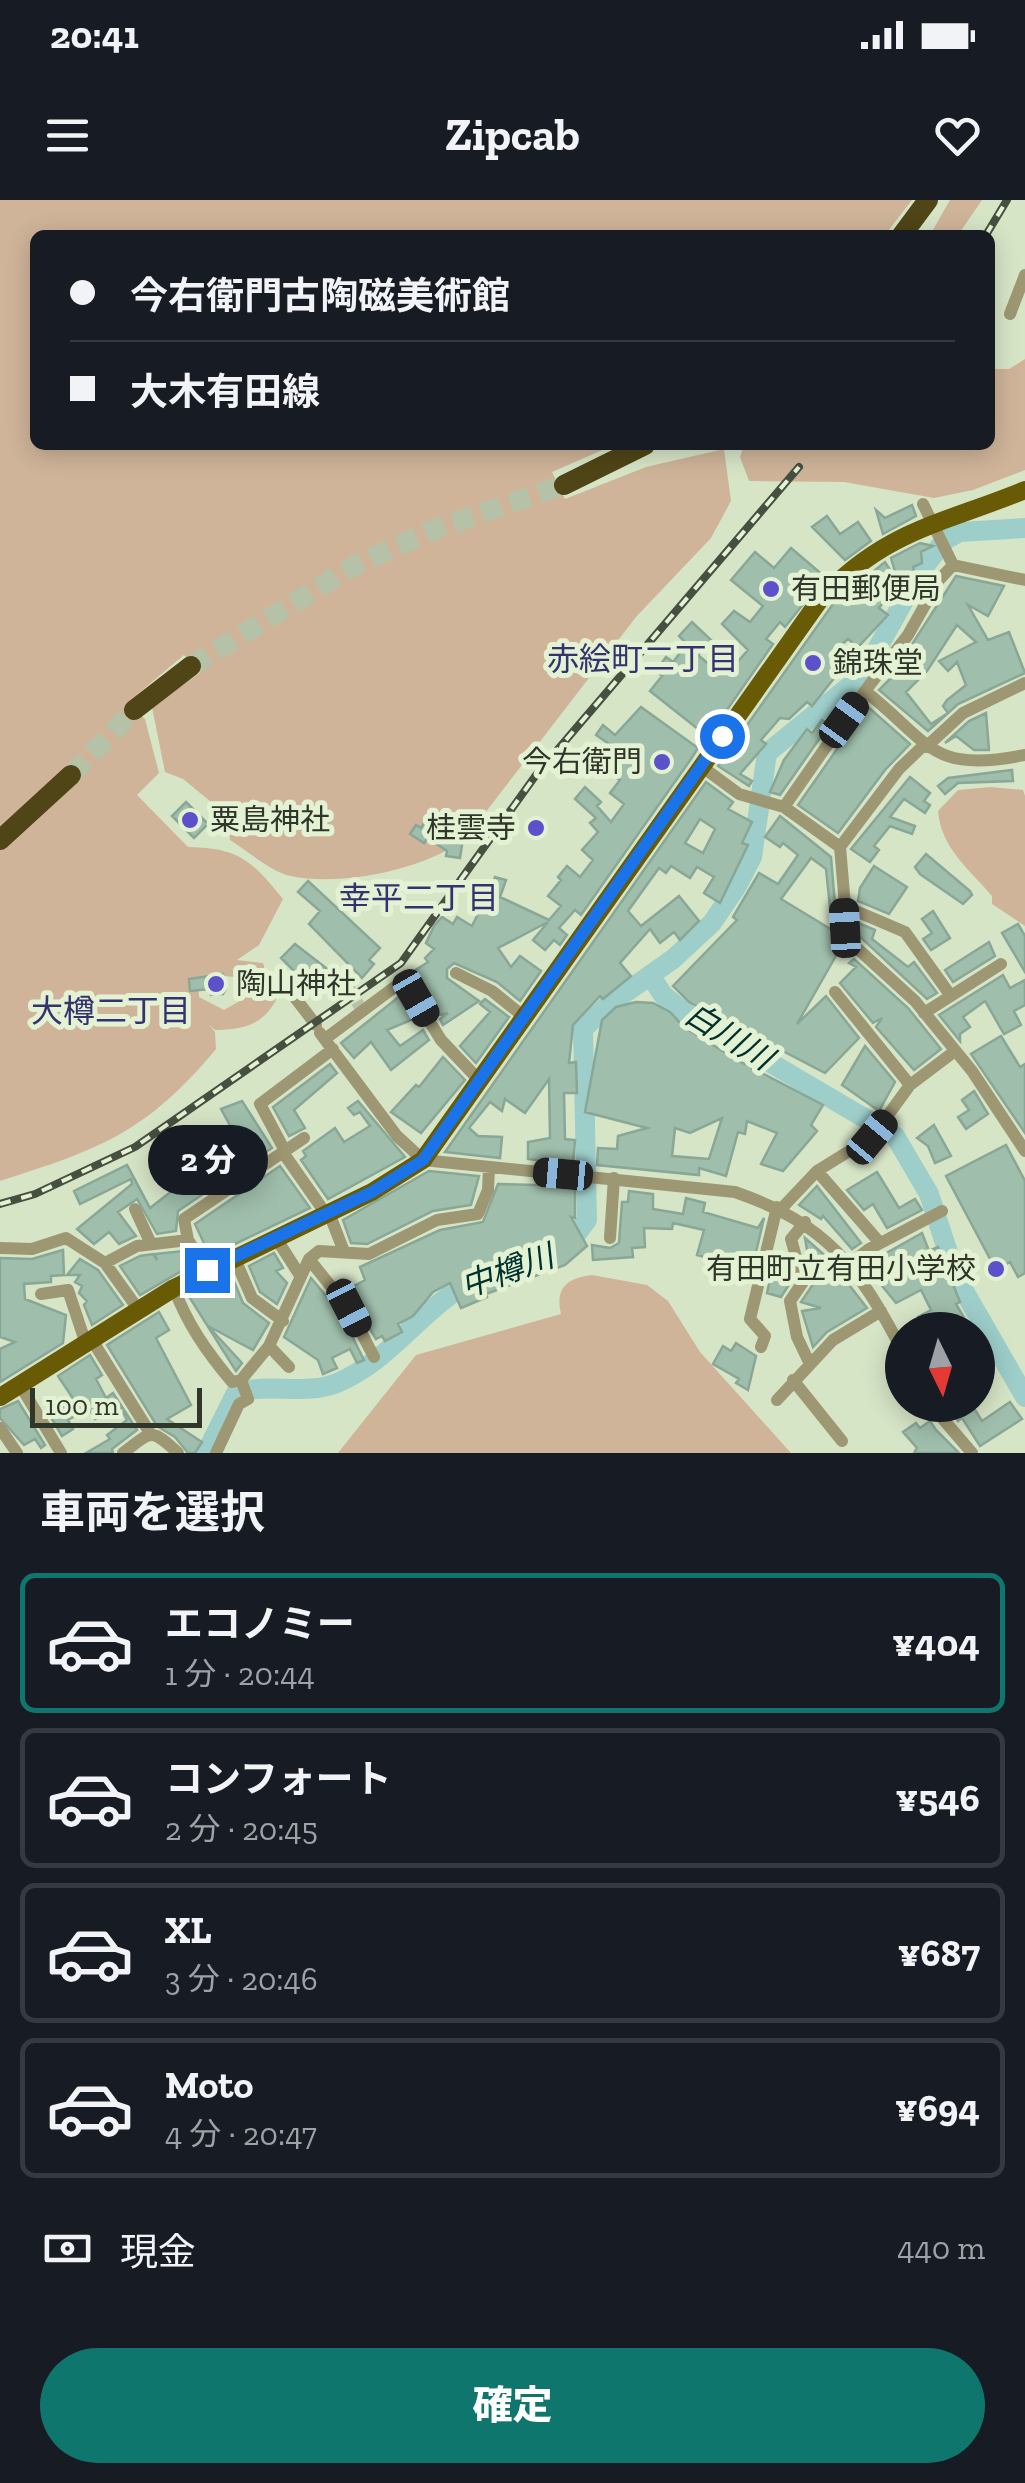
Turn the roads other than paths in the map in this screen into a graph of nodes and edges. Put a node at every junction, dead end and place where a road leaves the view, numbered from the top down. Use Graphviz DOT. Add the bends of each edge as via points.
graph roads {
  1 [pos="928,200"];
  2 [pos="906,230"];
  3 [pos="1025,275"];
  4 [pos="1010,314"];
  5 [pos="635,450"];
  6 [pos="564,485"];
  7 [pos="1025,490"];
  8 [pos="923,504"];
  9 [pos="935,526"];
  10 [pos="953,565"];
  11 [pos="1025,580"];
  12 [pos="191,666"];
  13 [pos="1025,683"];
  14 [pos="865,691"];
  15 [pos="134,710"];
  16 [pos="925,746"];
  17 [pos="1025,755"];
  18 [pos="701,766"];
  19 [pos="71,774"];
  20 [pos="784,807"];
  21 [pos="0,840"];
  22 [pos="840,847"];
  23 [pos="844,906"];
  24 [pos="1001,964"];
  25 [pos="456,973"];
  26 [pos="280,978"];
  27 [pos="835,992"];
  28 [pos="951,996"];
  29 [pos="924,1012"];
  30 [pos="523,1016"];
  31 [pos="324,1037"];
  32 [pos="955,1052"];
  33 [pos="478,1079"];
  34 [pos="910,1086"];
  35 [pos="304,1138"];
  36 [pos="1025,1150"];
  37 [pos="283,1151"];
  38 [pos="423,1160"];
  39 [pos="490,1168"];
  40 [pos="818,1171"];
  41 [pos="614,1178"];
  42 [pos="779,1207"];
  43 [pos="135,1209"];
  44 [pos="942,1211"];
  45 [pos="328,1214"];
  46 [pos="805,1222"];
  47 [pos="276,1238"];
  48 [pos="610,1238"];
  49 [pos="188,1240"];
  50 [pos="880,1243"];
  51 [pos="150,1244"];
  52 [pos="0,1248"];
  53 [pos="343,1250"];
  54 [pos="234,1258"];
  55 [pos="309,1259"];
  56 [pos="851,1263"];
  57 [pos="105,1264"];
  58 [pos="207,1270"];
  59 [pos="298,1274"];
  60 [pos="174,1288"];
  61 [pos="41,1294"];
  62 [pos="138,1309"];
  63 [pos="881,1312"];
  64 [pos="885,1319"];
  65 [pos="283,1321"];
  66 [pos="89,1342"];
  67 [pos="269,1346"];
  68 [pos="761,1347"];
  69 [pos="374,1357"];
  70 [pos="808,1362"];
  71 [pos="289,1367"];
  72 [pos="793,1380"];
  73 [pos="20,1385"];
  74 [pos="243,1386"];
  75 [pos="0,1397"];
  76 [pos="776,1400"];
  77 [pos="946,1422"];
  78 [pos="0,1428"];
  79 [pos="150,1433"];
  80 [pos="842,1441"];
  81 [pos="17,1453"];
  82 [pos="61,1453"];
  83 [pos="123,1453"];
  84 [pos="178,1453"];
  85 [pos="216,1453"];
  86 [pos="972,1453"];
  1 -- 2 [label="highway"];
  3 -- 4 [label="street"];
  5 -- 6 [label="highway"];
  7 -- 9 [label="main road"];
  8 -- 9 [label="street"];
  9 -- 10 [label="street"];
  9 -- 18 [label="main road" via="870,554 840,578"];
  10 -- 11 [label="street"];
  10 -- 14 [label="street"];
  12 -- 15 [label="highway"];
  13 -- 16 [label="street" via="963,713"];
  14 -- 16 [label="street"];
  14 -- 20 [label="street"];
  16 -- 17 [label="street" via="953,760"];
  16 -- 22 [label="street" via="899,769"];
  18 -- 20 [label="street" via="739,794"];
  18 -- 30 [label="main road"];
  19 -- 21 [label="highway"];
  20 -- 22 [label="street"];
  22 -- 23 [label="street"];
  23 -- 28 [label="street" via="905,932"];
  23 -- 29 [label="street" via="848,940"];
  24 -- 28 [label="street"];
  25 -- 30 [label="street" via="492,990"];
  26 -- 31 [label="street"];
  27 -- 34 [label="street"];
  28 -- 29 [label="street"];
  29 -- 32 [label="street"];
  30 -- 33 [label="main road"];
  31 -- 33 [label="street" via="404,980 441,1040"];
  31 -- 37 [label="street" via="260,1104"];
  31 -- 38 [label="street" via="397,1136"];
  32 -- 34 [label="street"];
  32 -- 36 [label="street"];
  33 -- 38 [label="main road"];
  34 -- 40 [label="street" via="872,1137"];
  35 -- 37 [label="street"];
  37 -- 45 [label="street"];
  37 -- 49 [label="street" via="184,1218"];
  38 -- 39 [label="street"];
  38 -- 45 [label="main road"];
  39 -- 41 [label="street"];
  39 -- 53 [label="street" via="478,1214 437,1220 369,1254"];
  40 -- 42 [label="street"];
  40 -- 50 [label="street"];
  41 -- 42 [label="street" via="735,1192"];
  41 -- 48 [label="street"];
  42 -- 46 [label="street"];
  42 -- 68 [label="street" via="750,1320 765,1336"];
  43 -- 51 [label="street"];
  44 -- 50 [label="street"];
  45 -- 47 [label="main road"];
  45 -- 53 [label="street"];
  46 -- 56 [label="street"];
  46 -- 70 [label="street" via="791,1238 802,1282 790,1302"];
  47 -- 54 [label="main road"];
  47 -- 59 [label="street"];
  49 -- 51 [label="street"];
  49 -- 58 [label="street"];
  50 -- 56 [label="street"];
  51 -- 57 [label="street"];
  52 -- 57 [label="street" via="32,1249 66,1238"];
  53 -- 55 [label="street"];
  54 -- 58 [label="main road"];
  54 -- 65 [label="street" via="252,1298"];
  55 -- 59 [label="street"];
  55 -- 69 [label="street" via="349,1308"];
  56 -- 63 [label="street"];
  57 -- 62 [label="street"];
  58 -- 60 [label="main road"];
  59 -- 65 [label="street"];
  60 -- 62 [label="main road"];
  60 -- 74 [label="street" via="212,1358"];
  61 -- 66 [label="street" via="68,1290"];
  62 -- 66 [label="main road"];
  63 -- 64 [label="street"];
  63 -- 70 [label="street"];
  65 -- 67 [label="street"];
  66 -- 73 [label="main road"];
  66 -- 79 [label="street"];
  67 -- 71 [label="street"];
  67 -- 74 [label="street"];
  70 -- 72 [label="street"];
  72 -- 76 [label="street"];
  72 -- 80 [label="street"];
  73 -- 75 [label="main road"];
  73 -- 82 [label="street"];
  74 -- 85 [label="street" via="248,1399 239,1404"];
  77 -- 86 [label="street"];
  78 -- 81 [label="street"];
  79 -- 83 [label="street"];
  79 -- 84 [label="street"];
}
